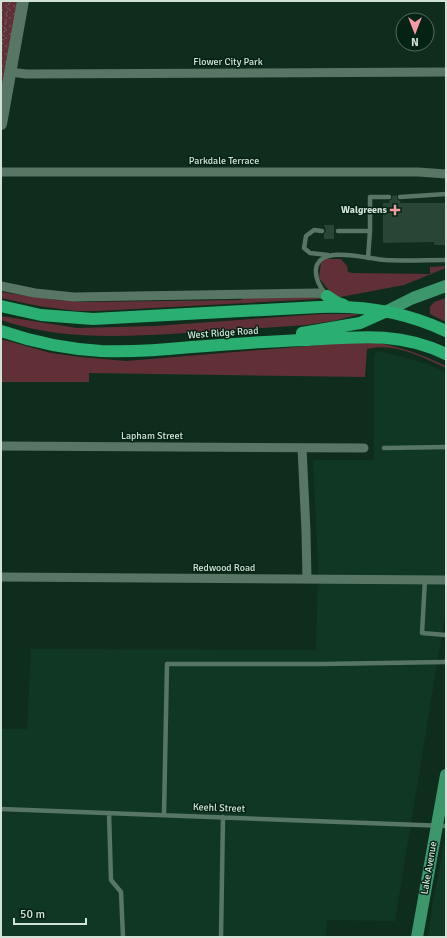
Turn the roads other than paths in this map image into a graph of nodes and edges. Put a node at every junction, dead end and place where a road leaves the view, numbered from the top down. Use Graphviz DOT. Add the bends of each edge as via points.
graph roads {
  1 [pos="23,1"];
  2 [pos="10,72"];
  3 [pos="446,72"];
  4 [pos="1,124"];
  5 [pos="1,172"];
  6 [pos="446,174"];
  7 [pos="446,194"];
  8 [pos="389,197"];
  9 [pos="400,197"];
  10 [pos="322,231"];
  11 [pos="338,231"];
  12 [pos="370,231"];
  13 [pos="329,255"];
  14 [pos="368,258"];
  15 [pos="446,260"];
  16 [pos="1,286"];
  17 [pos="446,286"];
  18 [pos="327,296"];
  19 [pos="1,306"];
  20 [pos="349,306"];
  21 [pos="387,311"];
  22 [pos="1,330"];
  23 [pos="446,331"];
  24 [pos="238,344"];
  25 [pos="446,354"];
  26 [pos="1,446"];
  27 [pos="302,448"];
  28 [pos="364,448"];
  29 [pos="384,448"];
  30 [pos="446,448"];
  31 [pos="1,577"];
  32 [pos="307,579"];
  33 [pos="425,580"];
  34 [pos="446,580"];
  35 [pos="446,634"];
  36 [pos="446,662"];
  37 [pos="446,775"];
  38 [pos="1,809"];
  39 [pos="110,813"];
  40 [pos="164,815"];
  41 [pos="223,817"];
  42 [pos="441,826"];
  43 [pos="123,937"];
  44 [pos="221,937"];
  45 [pos="417,937"];
  1 -- 2 [label="street"];
  2 -- 3 [label="street, Flower City Park"];
  2 -- 4 [label="street"];
  5 -- 6 [label="street, Parkdale Terrace"];
  7 -- 9 [label="lane"];
  8 -- 12 [label="lane" via="370,197"];
  10 -- 13 [label="lane" via="314,230 306,236 304,248 310,253"];
  11 -- 12 [label="lane"];
  12 -- 14 [label="lane"];
  13 -- 14 [label="lane"];
  13 -- 18 [label="lane" via="318,262 316,272 321,288"];
  14 -- 15 [label="lane"];
  16 -- 18 [label="street" via="74,297 318,293"];
  17 -- 21 [label="main road"];
  18 -- 20 [label="highway"];
  19 -- 20 [label="highway, West Ridge Road" via="40,315 93,319"];
  20 -- 21 [label="highway, West Ridge Road"];
  21 -- 23 [label="highway, West Ridge Road" via="420,320"];
  21 -- 24 [label="highway" via="360,323"];
  22 -- 24 [label="highway, West Ridge Road" via="43,342 100,351 140,351"];
  24 -- 25 [label="highway, West Ridge Road" via="386,337 414,342"];
  26 -- 27 [label="street, Lapham Street"];
  27 -- 28 [label="street, Lapham Street"];
  27 -- 32 [label="street"];
  29 -- 30 [label="lane"];
  31 -- 32 [label="street, Redwood Road"];
  32 -- 33 [label="street, Redwood Road"];
  33 -- 34 [label="street, Redwood Road"];
  33 -- 35 [label="lane" via="422,633"];
  36 -- 40 [label="lane" via="167,664"];
  37 -- 42 [label="main road, Lake Avenue"];
  38 -- 39 [label="lane, Keehl Street"];
  39 -- 40 [label="lane, Keehl Street"];
  39 -- 43 [label="lane" via="111,880 121,892"];
  40 -- 41 [label="lane, Keehl Street"];
  41 -- 42 [label="lane, Keehl Street"];
  41 -- 44 [label="lane"];
  42 -- 45 [label="main road, Lake Avenue"];
}
